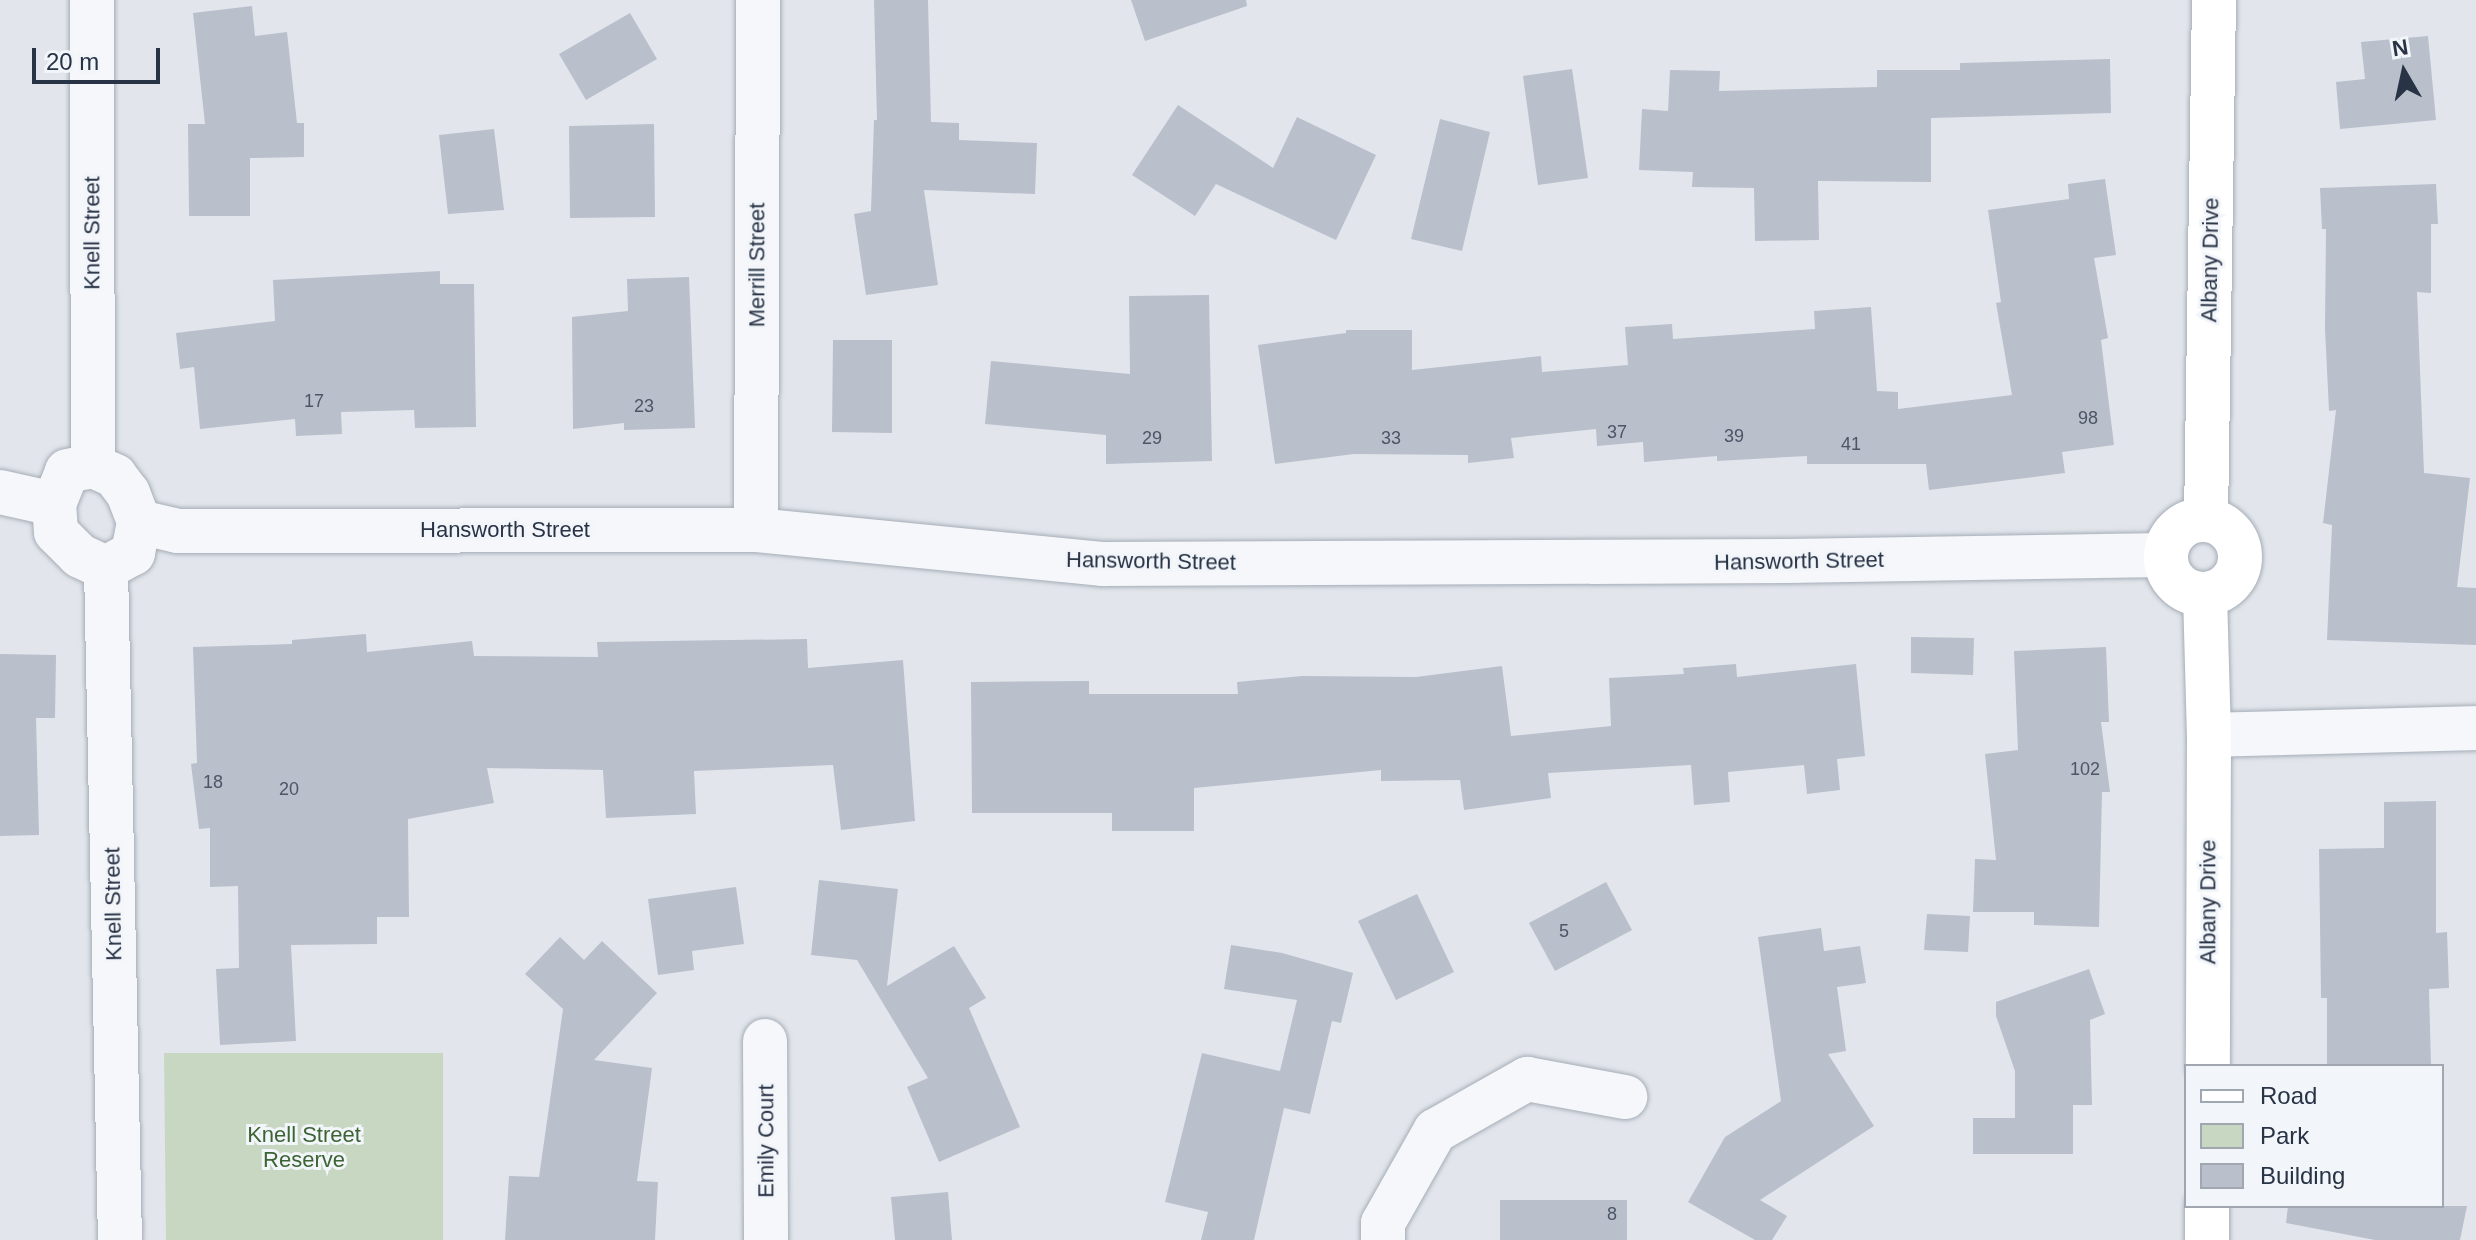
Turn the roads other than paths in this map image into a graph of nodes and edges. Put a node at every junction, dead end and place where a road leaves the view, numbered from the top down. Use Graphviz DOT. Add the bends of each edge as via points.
graph roads {
  1 [pos="92,0"];
  2 [pos="758,0"];
  3 [pos="2214,0"];
  4 [pos="93,466"];
  5 [pos="0,492"];
  6 [pos="54,504"];
  7 [pos="2206,520"];
  8 [pos="139,522"];
  9 [pos="756,530"];
  10 [pos="2166,555"];
  11 [pos="106,568"];
  12 [pos="2205,594"];
  13 [pos="2476,728"];
  14 [pos="2209,735"];
  15 [pos="765,1041"];
  16 [pos="2208,1064"];
  17 [pos="1625,1097"];
  18 [pos="2207,1208"];
  19 [pos="120,1240"];
  20 [pos="766,1240"];
  21 [pos="1383,1240"];
  22 [pos="2207,1240"];
  1 -- 4 [label="street, Knell Street"];
  2 -- 9 [label="street, Merrill Street"];
  3 -- 7 [label="street, Albany Drive"];
  4 -- 6 [label="street" via="67,471"];
  4 -- 8 [label="street" via="115,476"];
  5 -- 6 [label="street"];
  6 -- 11 [label="street" via="56,532 80,556"];
  7 -- 10 [label="street" via="2183,525"];
  7 -- 12 [label="street" via="2236,539 2240,564 2227,585"];
  8 -- 9 [label="street, Hansworth Street" via="177,531"];
  8 -- 11 [label="street" via="133,553"];
  9 -- 10 [label="street, Hansworth Street" via="1102,564"];
  10 -- 12 [label="street" via="2167,568 2181,587"];
  11 -- 19 [label="street, Knell Street"];
  12 -- 14 [label="street, Albany Drive"];
  13 -- 14 [label="street"];
  14 -- 16 [label="street, Albany Drive"];
  15 -- 20 [label="street, Emily Court"];
  17 -- 21 [label="street" via="1527,1079 1435,1131 1383,1223"];
  18 -- 22 [label="street"];
}
